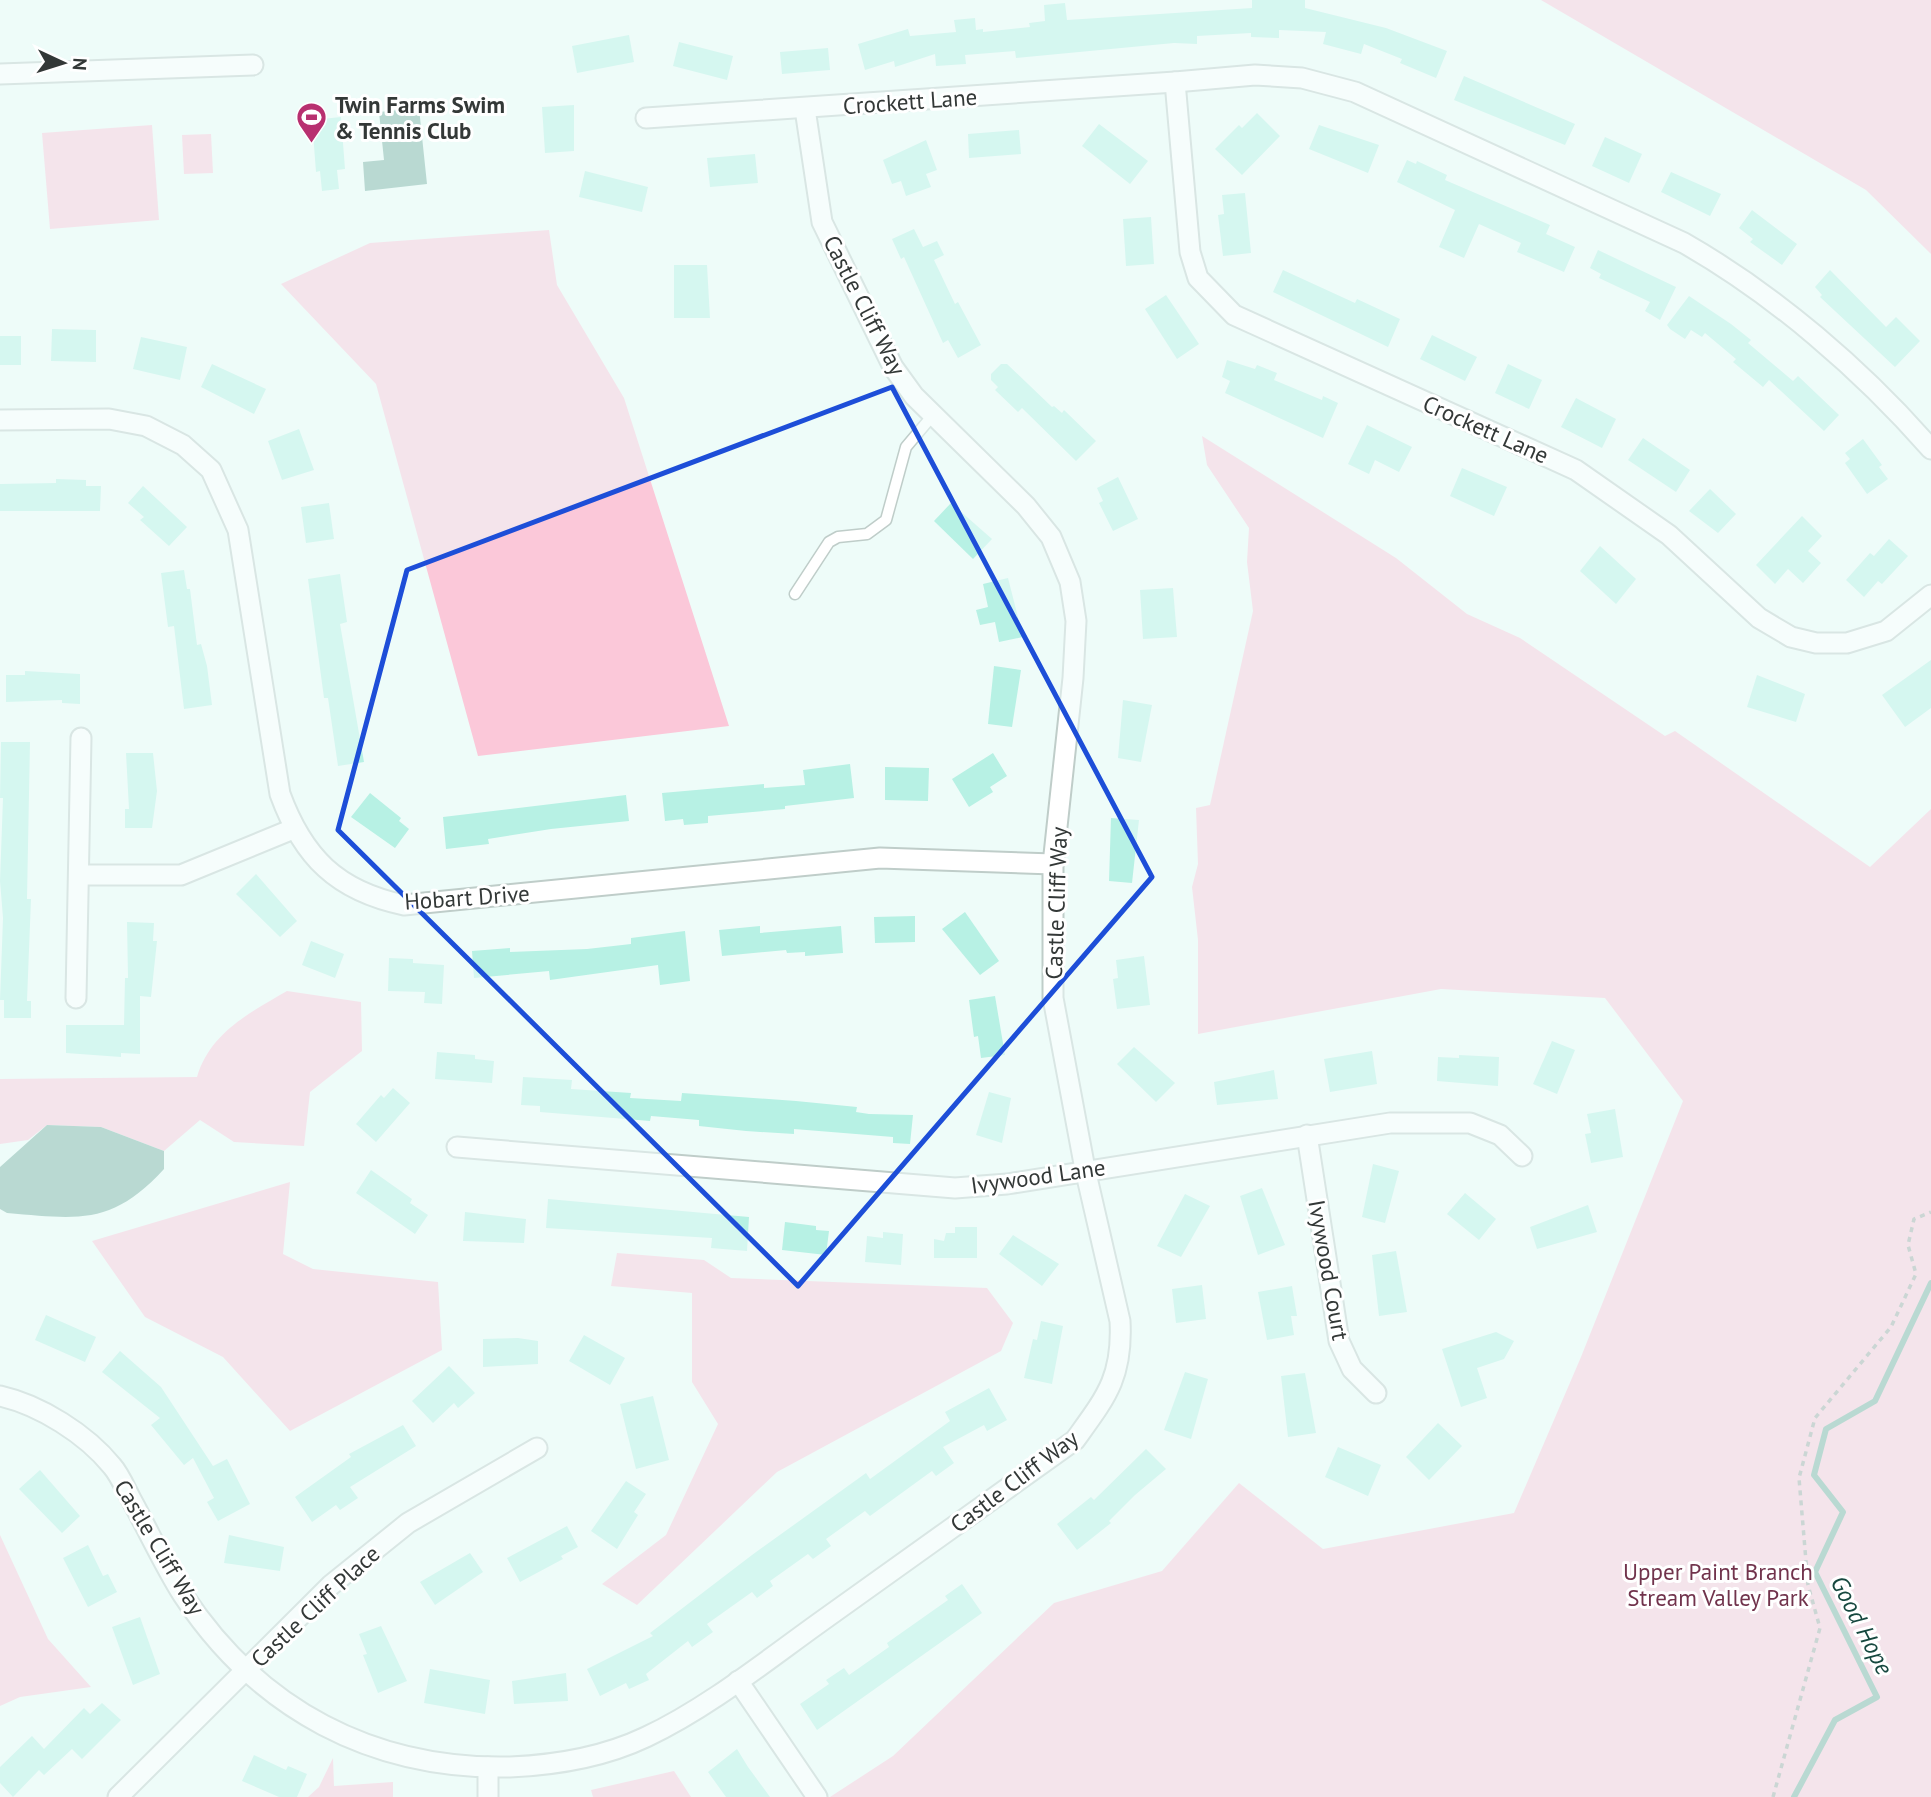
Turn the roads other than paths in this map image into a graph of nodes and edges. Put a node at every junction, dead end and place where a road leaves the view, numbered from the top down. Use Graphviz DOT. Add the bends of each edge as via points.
graph roads {
  1 [pos="253,65"];
  2 [pos="0,74"];
  3 [pos="1175,82"];
  4 [pos="805,109"];
  5 [pos="646,118"];
  6 [pos="933,415"];
  7 [pos="0,420"];
  8 [pos="1931,449"];
  9 [pos="795,594"];
  10 [pos="1931,596"];
  11 [pos="81,737"];
  12 [pos="293,829"];
  13 [pos="1053,864"];
  14 [pos="79,875"];
  15 [pos="76,998"];
  16 [pos="1307,1135"];
  17 [pos="457,1147"];
  18 [pos="1522,1156"];
  19 [pos="1085,1169"];
  20 [pos="1376,1393"];
  21 [pos="0,1396"];
  22 [pos="537,1448"];
  23 [pos="247,1669"];
  24 [pos="738,1681"];
  25 [pos="488,1767"];
  26 [pos="118,1797"];
  27 [pos="488,1797"];
  28 [pos="817,1797"];
  1 -- 2 [label="street"];
  3 -- 4 [label="street, Crockett Lane"];
  3 -- 8 [label="street, Crockett Lane" via="1255,75 1302,78 1355,92 1684,243 1786,309"];
  3 -- 10 [label="street, Crockett Lane" via="1190,252 1198,278 1234,315 1576,470 1669,535 1759,618 1791,637 1847,643 1886,632"];
  4 -- 5 [label="street, Crockett Lane"];
  4 -- 6 [label="street, Castle Cliff Way" via="822,222 893,367"];
  6 -- 9 [label="lane" via="906,447 886,520 867,534 829,542"];
  6 -- 13 [label="street, Castle Cliff Way" via="1026,506 1051,537 1070,582 1076,621 1074,667"];
  7 -- 12 [label="street, Hobart Drive" via="109,419 146,426 183,444 211,470 238,530 280,794"];
  11 -- 14 [label="street"];
  12 -- 13 [label="street, Hobart Drive" via="315,858 344,882 374,898 404,905 880,858"];
  12 -- 14 [label="street" via="181,875"];
  13 -- 19 [label="street, Castle Cliff Way" via="1053,998"];
  14 -- 15 [label="street"];
  16 -- 18 [label="street, Ivywood Lane" via="1390,1123 1470,1123 1500,1135"];
  16 -- 19 [label="street, Ivywood Lane"];
  16 -- 20 [label="street, Ivywood Court" via="1339,1341 1352,1369"];
  17 -- 19 [label="street, Ivywood Lane" via="956,1188"];
  19 -- 24 [label="street, Castle Cliff Way" via="1120,1321 1121,1343 1110,1392 1075,1440"];
  21 -- 23 [label="street, Castle Cliff Way" via="45,1413 113,1466 183,1594"];
  22 -- 23 [label="street, Castle Cliff Place" via="408,1523 331,1585"];
  23 -- 25 [label="street, Castle Cliff Way" via="289,1704 332,1731 430,1763"];
  23 -- 26 [label="street, Castle Cliff Place"];
  24 -- 25 [label="street, Castle Cliff Way" via="646,1737 589,1757 548,1766"];
  24 -- 28 [label="street"];
  25 -- 27 [label="street"];
}
